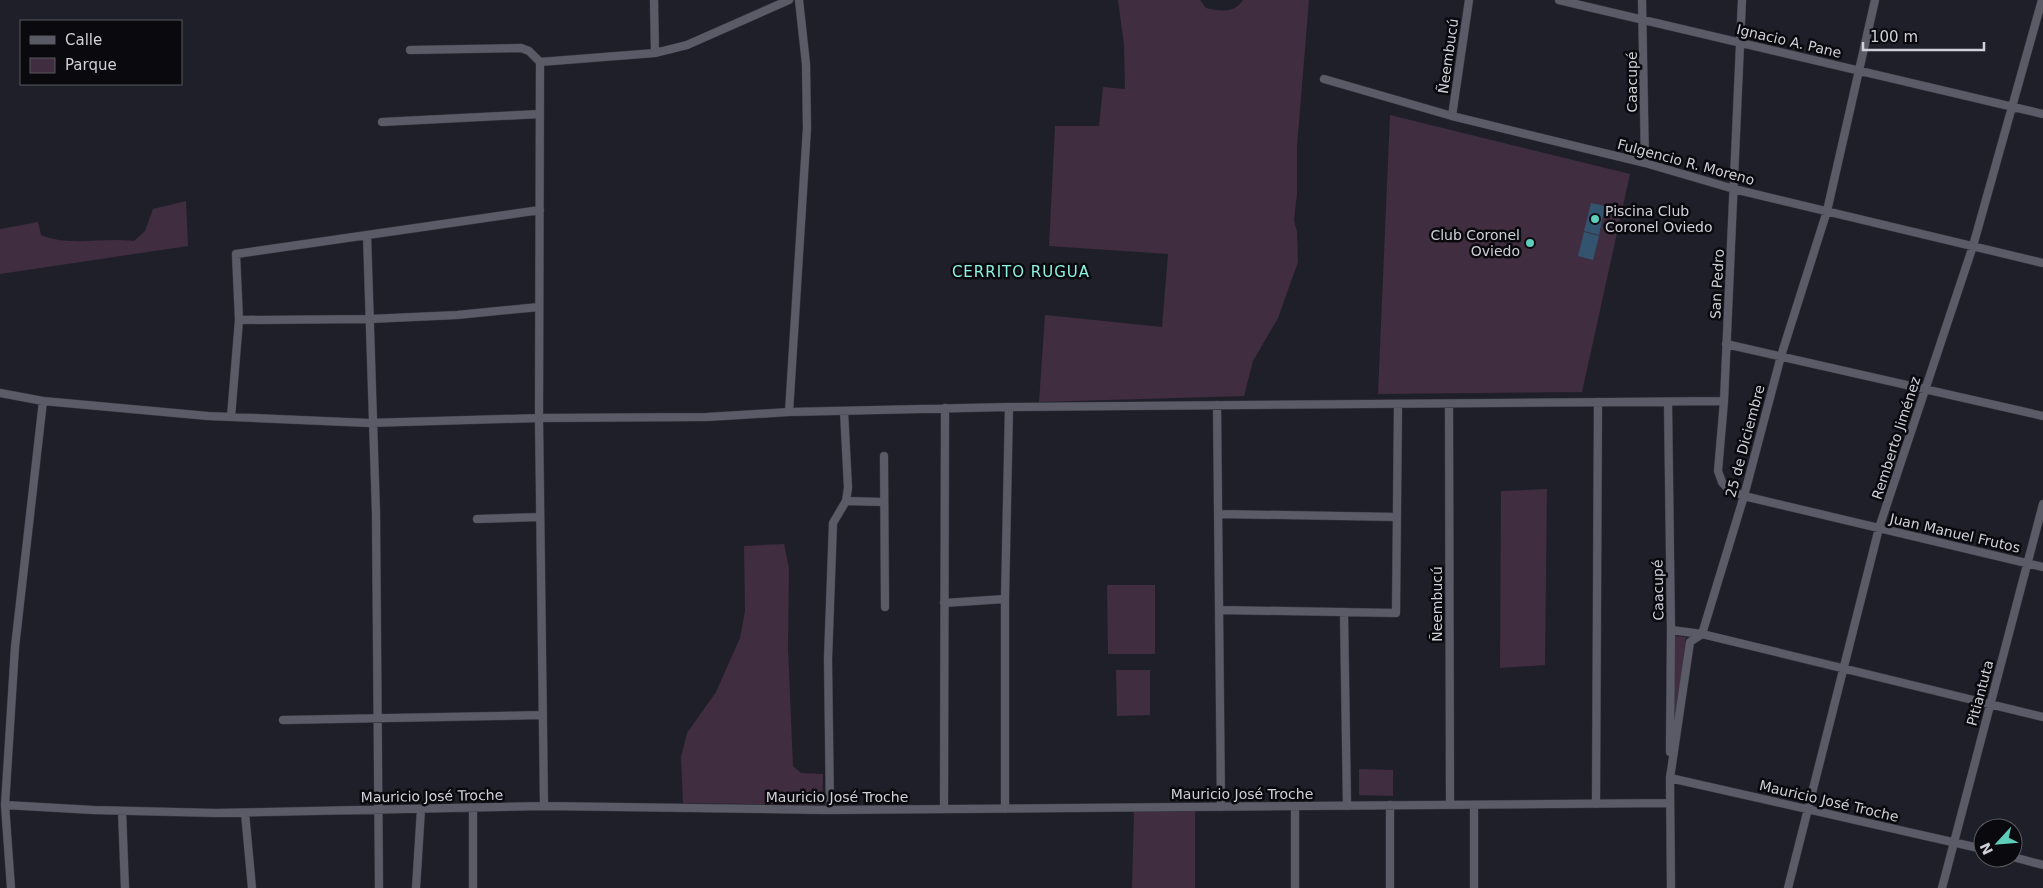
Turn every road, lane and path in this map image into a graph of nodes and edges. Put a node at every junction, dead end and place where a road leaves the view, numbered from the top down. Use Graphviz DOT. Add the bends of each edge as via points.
graph roads {
  1 [pos="654,0"];
  2 [pos="789,0"];
  3 [pos="799,0"];
  4 [pos="1469,0"];
  5 [pos="1559,0"];
  6 [pos="1642,0"];
  7 [pos="1742,0"];
  8 [pos="1875,0"];
  9 [pos="2042,0"];
  10 [pos="1644,20"];
  11 [pos="1741,43"];
  12 [pos="410,50"];
  13 [pos="655,53"];
  14 [pos="540,62"];
  15 [pos="1860,70"];
  16 [pos="1324,79"];
  17 [pos="2012,107"];
  18 [pos="540,114"];
  19 [pos="2043,114"];
  20 [pos="1452,116"];
  21 [pos="382,122"];
  22 [pos="1645,163"];
  23 [pos="1734,188"];
  24 [pos="540,210"];
  25 [pos="1826,211"];
  26 [pos="367,235"];
  27 [pos="1973,246"];
  28 [pos="2043,263"];
  29 [pos="539,307"];
  30 [pos="239,320"];
  31 [pos="370,320"];
  32 [pos="1726,344"];
  33 [pos="1781,356"];
  34 [pos="1926,389"];
  35 [pos="0,393"];
  36 [pos="43,401"];
  37 [pos="1724,401"];
  38 [pos="1598,402"];
  39 [pos="1668,402"];
  40 [pos="1449,404"];
  41 [pos="1217,405"];
  42 [pos="1398,405"];
  43 [pos="1009,407"];
  44 [pos="945,408"];
  45 [pos="844,411"];
  46 [pos="789,412"];
  47 [pos="2043,416"];
  48 [pos="231,417"];
  49 [pos="539,418"];
  50 [pos="374,423"];
  51 [pos="884,456"];
  52 [pos="1744,496"];
  53 [pos="846,501"];
  54 [pos="883,502"];
  55 [pos="2043,504"];
  56 [pos="1220,514"];
  57 [pos="540,517"];
  58 [pos="1397,517"];
  59 [pos="477,519"];
  60 [pos="1879,528"];
  61 [pos="2028,563"];
  62 [pos="2043,567"];
  63 [pos="1005,599"];
  64 [pos="944,603"];
  65 [pos="885,607"];
  66 [pos="1219,610"];
  67 [pos="1344,612"];
  68 [pos="1671,630"];
  69 [pos="1702,634"];
  70 [pos="1844,669"];
  71 [pos="1990,705"];
  72 [pos="542,715"];
  73 [pos="2043,716"];
  74 [pos="378,718"];
  75 [pos="283,720"];
  76 [pos="1670,778"];
  77 [pos="1669,803"];
  78 [pos="1596,804"];
  79 [pos="5,805"];
  80 [pos="1390,805"];
  81 [pos="1450,805"];
  82 [pos="1474,805"];
  83 [pos="544,806"];
  84 [pos="1295,806"];
  85 [pos="1347,806"];
  86 [pos="1221,807"];
  87 [pos="473,808"];
  88 [pos="1808,808"];
  89 [pos="421,809"];
  90 [pos="944,809"];
  91 [pos="1005,809"];
  92 [pos="379,810"];
  93 [pos="830,810"];
  94 [pos="122,811"];
  95 [pos="245,813"];
  96 [pos="1954,842"];
  97 [pos="1973,847"];
  98 [pos="2023,860"];
  99 [pos="2043,865"];
  100 [pos="11,888"];
  101 [pos="125,888"];
  102 [pos="252,888"];
  103 [pos="379,888"];
  104 [pos="416,888"];
  105 [pos="473,888"];
  106 [pos="1295,888"];
  107 [pos="1390,888"];
  108 [pos="1474,888"];
  109 [pos="1670,888"];
  110 [pos="1788,888"];
  111 [pos="1942,888"];
  1 -- 13 [label="street"];
  2 -- 13 [label="street" via="687,45"];
  3 -- 46 [label="street" via="806,64 807,128"];
  4 -- 20 [label="street, Ñeembucú"];
  5 -- 10 [label="street, Ignacio A. Pane"];
  6 -- 10 [label="street, Caacupé"];
  7 -- 11 [label="street, San Pedro"];
  8 -- 15 [label="street, 25 de Diciembre"];
  9 -- 17 [label="street, Remberto Jiménez"];
  10 -- 11 [label="street, Ignacio A. Pane"];
  10 -- 22 [label="street, Caacupé"];
  11 -- 15 [label="street, Ignacio A. Pane"];
  11 -- 23 [label="street, San Pedro"];
  12 -- 14 [label="street" via="522,48"];
  13 -- 14 [label="street"];
  14 -- 18 [label="street"];
  15 -- 17 [label="street, Ignacio A. Pane"];
  15 -- 25 [label="street, 25 de Diciembre"];
  16 -- 20 [label="street, Fulgencio R. Moreno"];
  17 -- 19 [label="street, Ignacio A. Pane"];
  17 -- 27 [label="street, Remberto Jiménez"];
  18 -- 21 [label="street"];
  18 -- 24 [label="street"];
  20 -- 22 [label="street, Fulgencio R. Moreno"];
  22 -- 23 [label="street, Fulgencio R. Moreno"];
  23 -- 25 [label="street, Fulgencio R. Moreno"];
  23 -- 32 [label="street, San Pedro"];
  24 -- 26 [label="street"];
  24 -- 29 [label="street"];
  25 -- 27 [label="street, Fulgencio R. Moreno"];
  25 -- 33 [label="street, 25 de Diciembre"];
  26 -- 30 [label="street" via="236,254"];
  26 -- 31 [label="street"];
  27 -- 28 [label="street, Fulgencio R. Moreno"];
  27 -- 34 [label="street, Remberto Jiménez"];
  29 -- 31 [label="street"];
  29 -- 49 [label="street"];
  30 -- 31 [label="street"];
  30 -- 48 [label="street"];
  31 -- 50 [label="street"];
  32 -- 33 [label="street"];
  32 -- 37 [label="street, San Pedro"];
  33 -- 34 [label="street"];
  33 -- 52 [label="street, 25 de Diciembre"];
  34 -- 47 [label="street"];
  34 -- 60 [label="street, Remberto Jiménez"];
  35 -- 36 [label="street"];
  36 -- 48 [label="street"];
  36 -- 79 [label="street" via="15,647"];
  37 -- 39 [label="street"];
  37 -- 52 [label="street, San Pedro" via="1718,471 1729,490"];
  38 -- 39 [label="street"];
  38 -- 40 [label="street"];
  38 -- 78 [label="street"];
  39 -- 68 [label="street, Caacupé"];
  40 -- 42 [label="street"];
  40 -- 81 [label="street, Ñeembucú"];
  41 -- 42 [label="street"];
  41 -- 43 [label="street"];
  41 -- 56 [label="street"];
  42 -- 58 [label="street"];
  43 -- 44 [label="street"];
  43 -- 63 [label="street"];
  44 -- 45 [label="street"];
  44 -- 64 [label="street"];
  45 -- 46 [label="street"];
  45 -- 53 [label="street"];
  46 -- 49 [label="street" via="708,417"];
  48 -- 50 [label="street"];
  49 -- 50 [label="street"];
  49 -- 57 [label="street"];
  50 -- 74 [label="street"];
  51 -- 54 [label="street"];
  52 -- 60 [label="street, Juan Manuel Frutos"];
  52 -- 69 [label="street, 25 de Diciembre"];
  53 -- 54 [label="street"];
  53 -- 93 [label="street" via="834,523 828,659"];
  54 -- 65 [label="street"];
  55 -- 61 [label="street, Pitiantuta"];
  56 -- 58 [label="street"];
  56 -- 66 [label="street"];
  57 -- 59 [label="street"];
  57 -- 72 [label="street"];
  58 -- 67 [label="street" via="1396,613"];
  60 -- 61 [label="street, Juan Manuel Frutos"];
  60 -- 70 [label="street, Remberto Jiménez"];
  61 -- 62 [label="street, Juan Manuel Frutos"];
  61 -- 71 [label="street, Pitiantuta"];
  63 -- 64 [label="street"];
  63 -- 91 [label="street"];
  64 -- 90 [label="street"];
  66 -- 67 [label="street"];
  66 -- 86 [label="street"];
  67 -- 85 [label="street"];
  68 -- 69 [label="street"];
  68 -- 76 [label="street, Caacupé"];
  69 -- 70 [label="street"];
  69 -- 76 [label="street, 25 de Diciembre" via="1690,642"];
  70 -- 71 [label="street"];
  70 -- 88 [label="street, Remberto Jiménez"];
  71 -- 73 [label="street"];
  71 -- 96 [label="street, Pitiantuta"];
  72 -- 74 [label="street"];
  72 -- 83 [label="street"];
  74 -- 75 [label="street"];
  74 -- 92 [label="street"];
  76 -- 77 [label="street, 25 de Diciembre"];
  76 -- 88 [label="street, Mauricio José Troche"];
  77 -- 78 [label="street, Mauricio José Troche"];
  77 -- 109 [label="street, 25 de Diciembre"];
  78 -- 82 [label="street, Mauricio José Troche"];
  79 -- 94 [label="street, Mauricio José Troche"];
  79 -- 100 [label="street"];
  80 -- 81 [label="street, Mauricio José Troche"];
  80 -- 85 [label="street, Mauricio José Troche"];
  80 -- 107 [label="street"];
  81 -- 82 [label="street, Mauricio José Troche"];
  82 -- 108 [label="street"];
  83 -- 87 [label="street, Mauricio José Troche"];
  83 -- 93 [label="street, Mauricio José Troche"];
  84 -- 85 [label="street, Mauricio José Troche"];
  84 -- 86 [label="street, Mauricio José Troche"];
  84 -- 106 [label="street"];
  86 -- 91 [label="street, Mauricio José Troche"];
  87 -- 89 [label="street, Mauricio José Troche"];
  87 -- 105 [label="street"];
  88 -- 96 [label="street, Mauricio José Troche"];
  88 -- 110 [label="street, Remberto Jiménez"];
  89 -- 92 [label="street, Mauricio José Troche"];
  89 -- 104 [label="street"];
  90 -- 91 [label="street, Mauricio José Troche"];
  90 -- 93 [label="street, Mauricio José Troche"];
  92 -- 95 [label="street, Mauricio José Troche"];
  92 -- 103 [label="street"];
  94 -- 95 [label="street, Mauricio José Troche"];
  94 -- 101 [label="street"];
  95 -- 102 [label="street"];
  96 -- 97 [label="street, Mauricio José Troche"];
  96 -- 111 [label="street, Pitiantuta"];
  98 -- 99 [label="street"];
}
